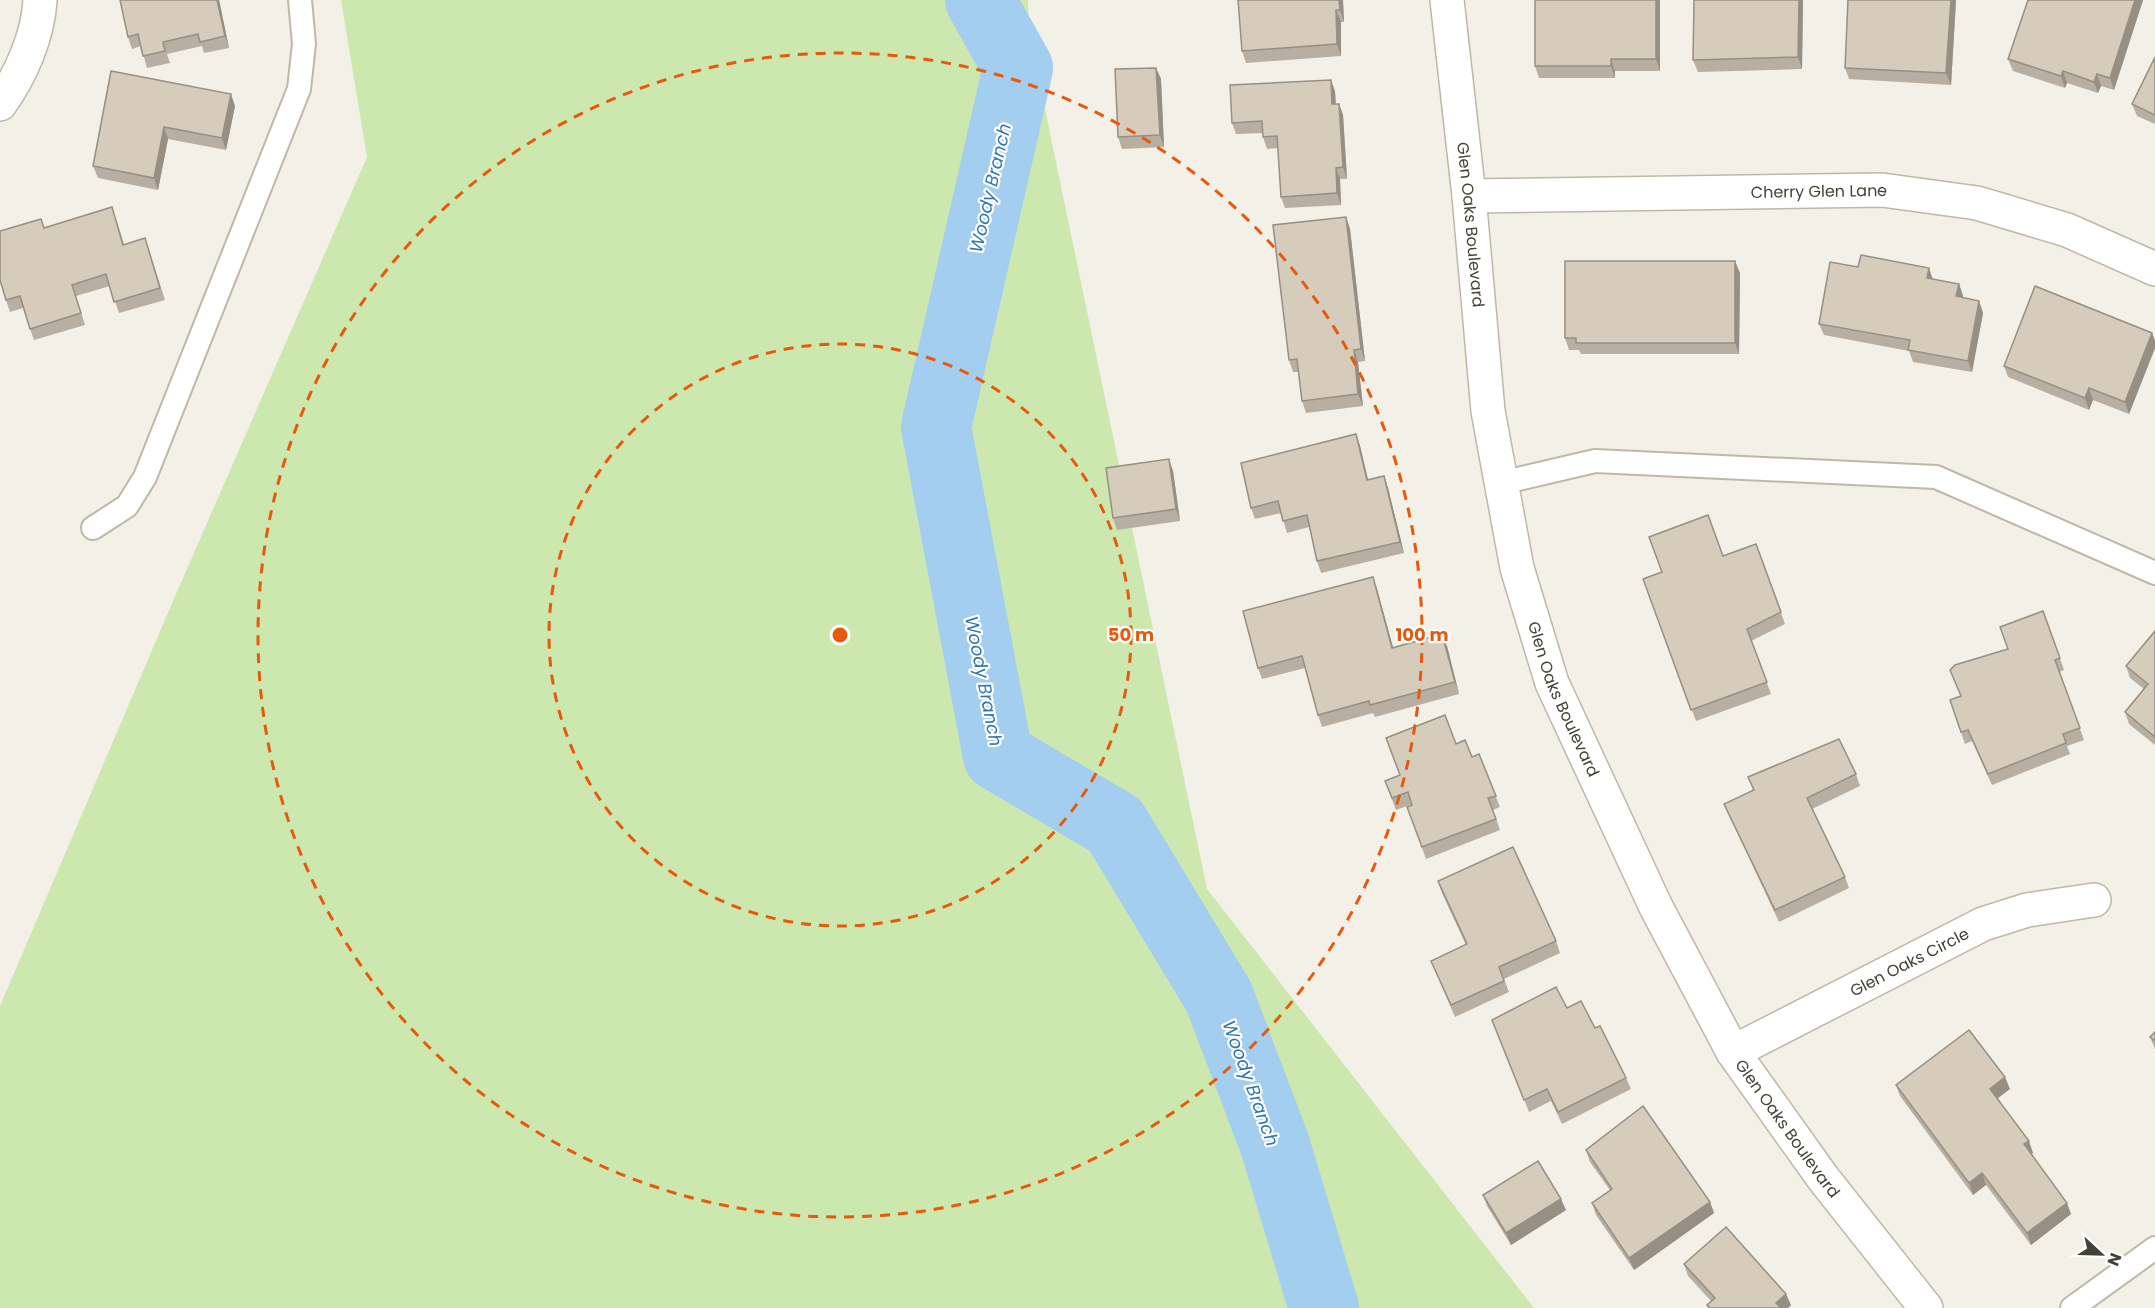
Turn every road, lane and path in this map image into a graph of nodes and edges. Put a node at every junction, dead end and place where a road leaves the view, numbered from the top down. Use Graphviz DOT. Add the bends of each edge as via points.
graph roads {
  1 [pos="40,0"];
  2 [pos="300,0"];
  3 [pos="1447,0"];
  4 [pos="0,104"];
  5 [pos="1469,196"];
  6 [pos="2155,268"];
  7 [pos="1501,483"];
  8 [pos="93,528"];
  9 [pos="2155,573"];
  10 [pos="2094,900"];
  11 [pos="1733,1052"];
  12 [pos="2155,1248"];
  13 [pos="1926,1308"];
  14 [pos="2072,1308"];
  1 -- 4 [label="street" via="39,22 13,86"];
  2 -- 8 [label="lane" via="304,44 299,89 145,477 127,506"];
  3 -- 5 [label="street, Glen Oaks Boulevard"];
  5 -- 6 [label="street, Cherry Glen Lane" via="1882,190 1977,203 2067,230"];
  5 -- 7 [label="street, Glen Oaks Boulevard" via="1488,411"];
  7 -- 9 [label="lane" via="1595,460 1936,477"];
  7 -- 11 [label="street, Glen Oaks Boulevard" via="1517,568 1552,683 1656,907"];
  10 -- 11 [label="street, Glen Oaks Circle" via="2027,910 1983,924"];
  11 -- 13 [label="street, Glen Oaks Boulevard" via="1823,1178"];
  12 -- 14 [label="lane"];
}
